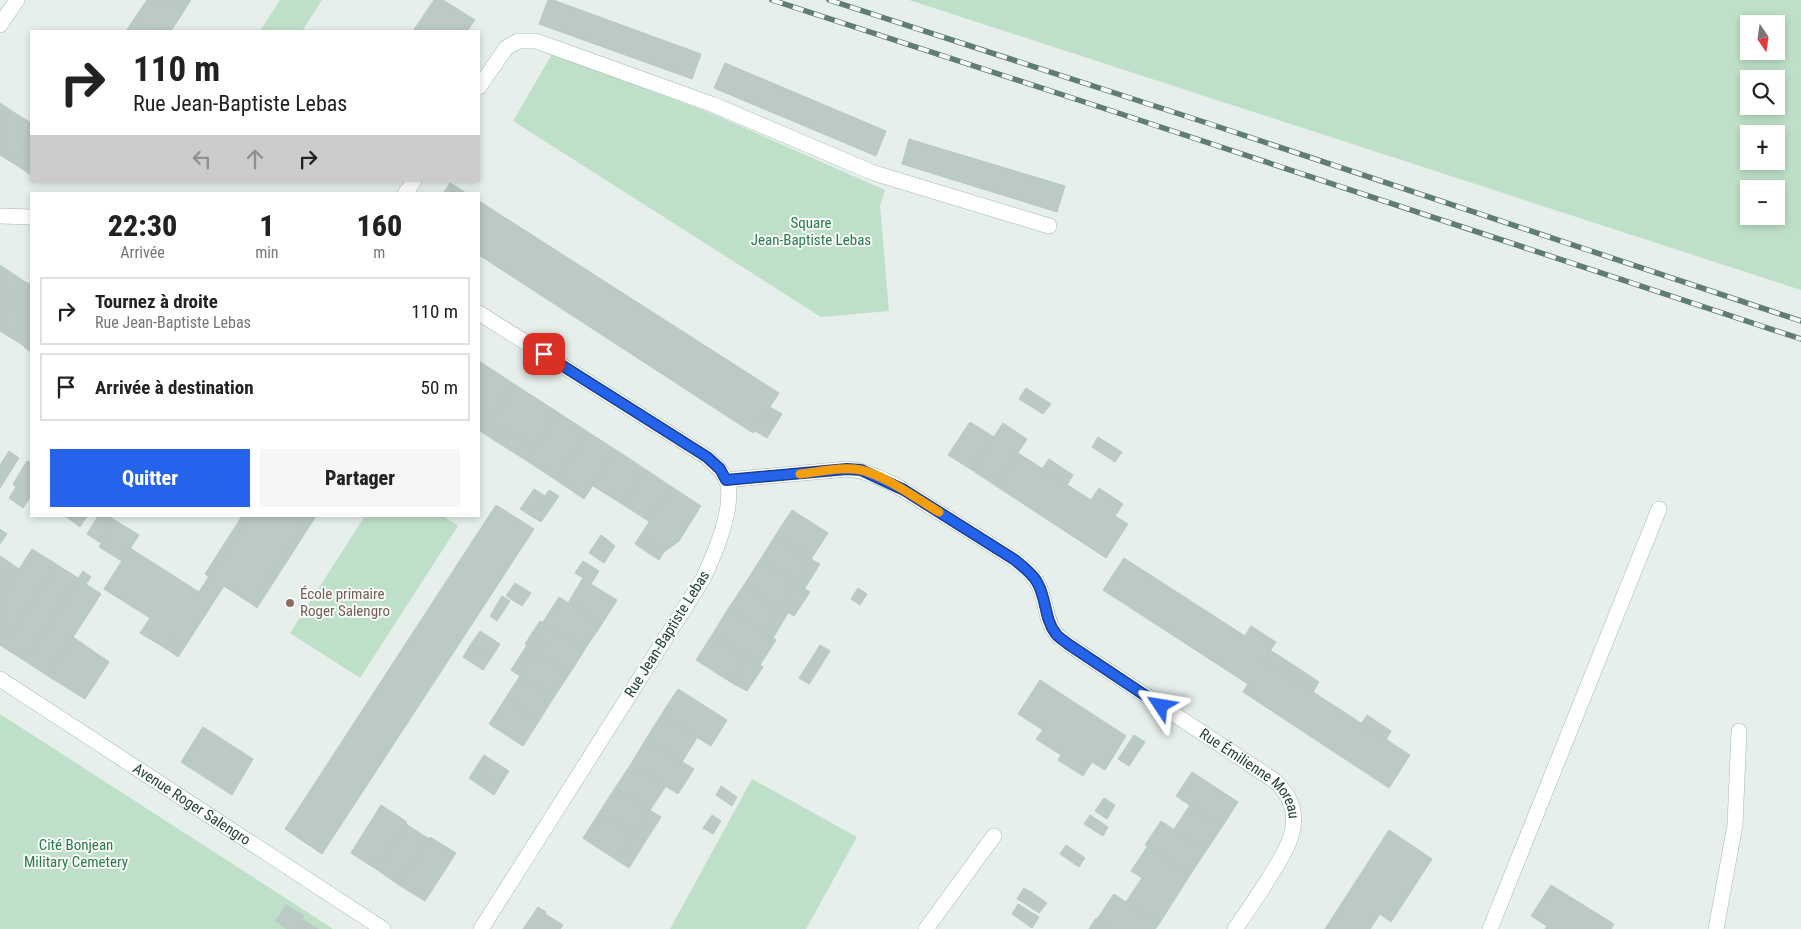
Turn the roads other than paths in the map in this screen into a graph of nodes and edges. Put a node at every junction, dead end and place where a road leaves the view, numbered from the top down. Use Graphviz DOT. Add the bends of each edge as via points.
graph roads {
  1 [pos="17,0"];
  2 [pos="0,25"];
  3 [pos="480,86"];
  4 [pos="0,216"];
  5 [pos="30,217"];
  6 [pos="1050,226"];
  7 [pos="480,314"];
  8 [pos="726,480"];
  9 [pos="1659,508"];
  10 [pos="0,679"];
  11 [pos="1739,731"];
  12 [pos="994,836"];
  13 [pos="383,929"];
  14 [pos="481,929"];
  15 [pos="926,929"];
  16 [pos="1235,929"];
  17 [pos="1490,929"];
  18 [pos="1716,929"];
  1 -- 2 [label="street"];
  3 -- 6 [label="street" via="506,48 518,41 536,41 714,105 874,173"];
  4 -- 5 [label="street"];
  7 -- 8 [label="street" via="707,457"];
  8 -- 14 [label="street, Rue Jean-Baptiste Lebas" via="729,496 722,532 703,579"];
  8 -- 16 [label="street, Rue Émilienne Moreau" via="847,469 861,470 904,490 1027,570 1040,589 1048,620 1056,634 1068,644 1275,782 1291,802 1294,815 1291,840"];
  9 -- 17 [label="street"];
  10 -- 13 [label="street, Avenue Roger Salengro"];
  11 -- 18 [label="street" via="1735,825"];
  12 -- 15 [label="street"];
}
